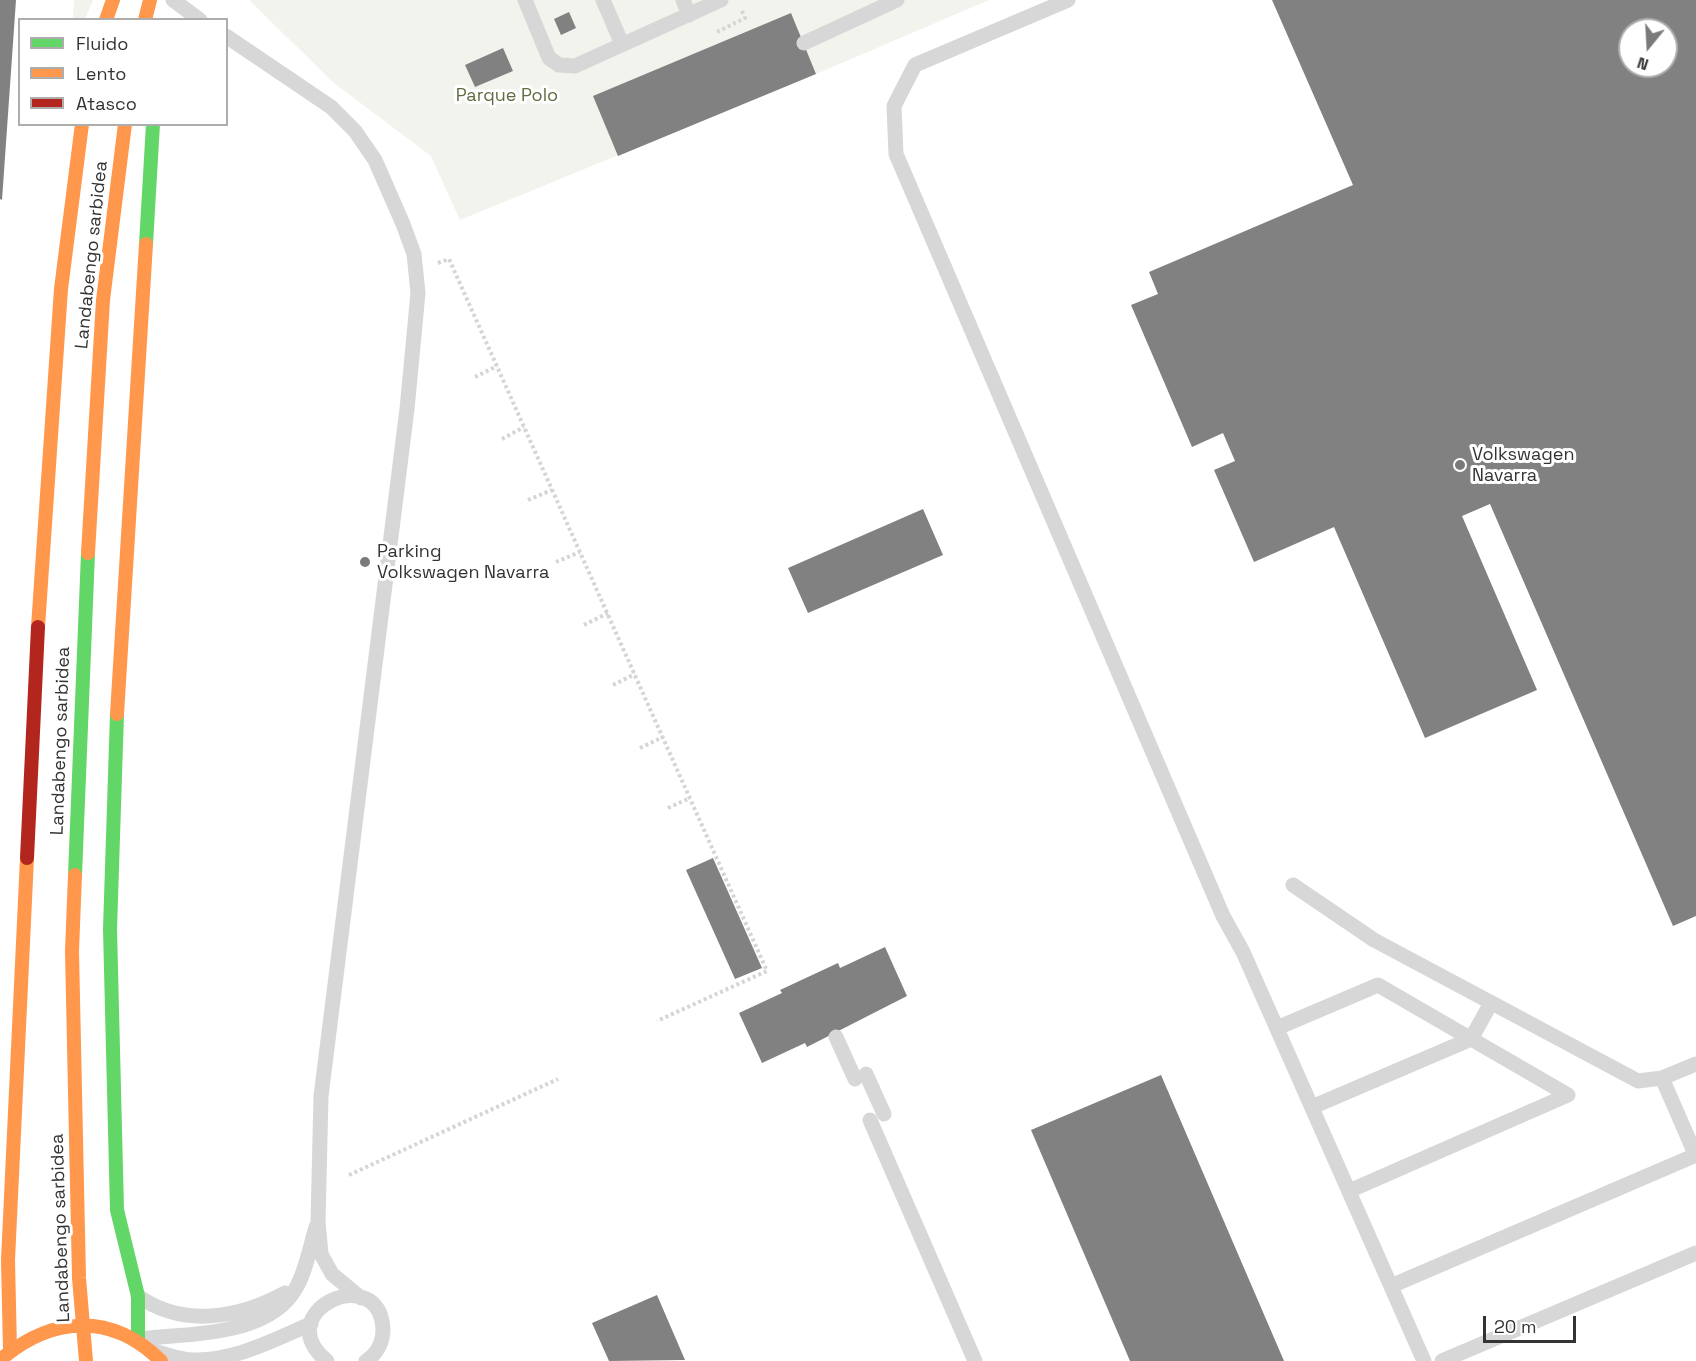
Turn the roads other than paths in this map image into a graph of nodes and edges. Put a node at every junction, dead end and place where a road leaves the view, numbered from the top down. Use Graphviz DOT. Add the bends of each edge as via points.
graph roads {
  1 [pos="113,0"];
  2 [pos="150,0"];
  3 [pos="526,0"];
  4 [pos="603,0"];
  5 [pos="683,0"];
  6 [pos="721,0"];
  7 [pos="897,0"];
  8 [pos="1068,0"];
  9 [pos="170,3"];
  10 [pos="689,15"];
  11 [pos="107,18"];
  12 [pos="146,18"];
  13 [pos="196,18"];
  14 [pos="228,37"];
  15 [pos="622,44"];
  16 [pos="804,44"];
  17 [pos="82,126"];
  18 [pos="125,126"];
  19 [pos="153,126"];
  20 [pos="1293,885"];
  21 [pos="1491,1003"];
  22 [pos="1277,1028"];
  23 [pos="836,1037"];
  24 [pos="1471,1039"];
  25 [pos="1696,1064"];
  26 [pos="1662,1078"];
  27 [pos="1312,1107"];
  28 [pos="1696,1155"];
  29 [pos="1349,1191"];
  30 [pos="318,1222"];
  31 [pos="1696,1253"];
  32 [pos="298,1286"];
  33 [pos="1391,1286"];
  34 [pos="138,1296"];
  35 [pos="361,1298"];
  36 [pos="311,1324"];
  37 [pos="138,1339"];
  38 [pos="5,1355"];
  39 [pos="158,1356"];
  40 [pos="86,1361"];
  41 [pos="327,1361"];
  42 [pos="366,1361"];
  43 [pos="975,1361"];
  44 [pos="1424,1361"];
  45 [pos="1442,1361"];
  1 -- 11 [label="main road"];
  2 -- 12 [label="main road"];
  3 -- 15 [label="lane" via="549,58 559,65 575,66"];
  4 -- 15 [label="lane"];
  5 -- 10 [label="lane"];
  6 -- 10 [label="lane"];
  7 -- 16 [label="lane"];
  8 -- 22 [label="lane" via="915,65 894,106 896,154 1223,916"];
  9 -- 13 [label="lane"];
  10 -- 15 [label="lane"];
  14 -- 30 [label="lane" via="331,107 355,131 375,160 414,254 418,293 321,1096"];
  17 -- 38 [label="main road" via="61,289 37,644"];
  18 -- 40 [label="main road, Landabengo sarbidea" via="103,300 83,647 72,951 79,1278"];
  19 -- 34 [label="main road" via="119,668 110,929 117,1210"];
  20 -- 21 [label="lane" via="1374,940"];
  21 -- 24 [label="lane"];
  21 -- 26 [label="lane" via="1638,1081"];
  22 -- 24 [label="lane" via="1378,985"];
  22 -- 27 [label="lane"];
  23 -- 43 [label="lane" via="860,1076"];
  24 -- 27 [label="lane"];
  24 -- 29 [label="lane" via="1568,1095"];
  25 -- 26 [label="lane"];
  26 -- 28 [label="lane"];
  27 -- 29 [label="lane"];
  28 -- 33 [label="lane"];
  29 -- 33 [label="lane"];
  30 -- 32 [label="lane"];
  30 -- 35 [label="lane" via="321,1254 332,1274"];
  31 -- 45 [label="lane"];
  32 -- 34 [label="lane" via="271,1300 212,1316 186,1317 166,1312"];
  32 -- 37 [label="lane" via="290,1298 251,1323 201,1334"];
  33 -- 44 [label="lane"];
  34 -- 37 [label="main road"];
  35 -- 36 [label="lane" via="340,1296 330,1300 321,1305"];
  35 -- 42 [label="lane" via="371,1305 383,1326 378,1350"];
  36 -- 39 [label="lane" via="216,1360"];
  36 -- 41 [label="lane" via="314,1347"];
  37 -- 38 [label="main road" via="94,1324 49,1328"];
  37 -- 39 [label="main road"];
}
